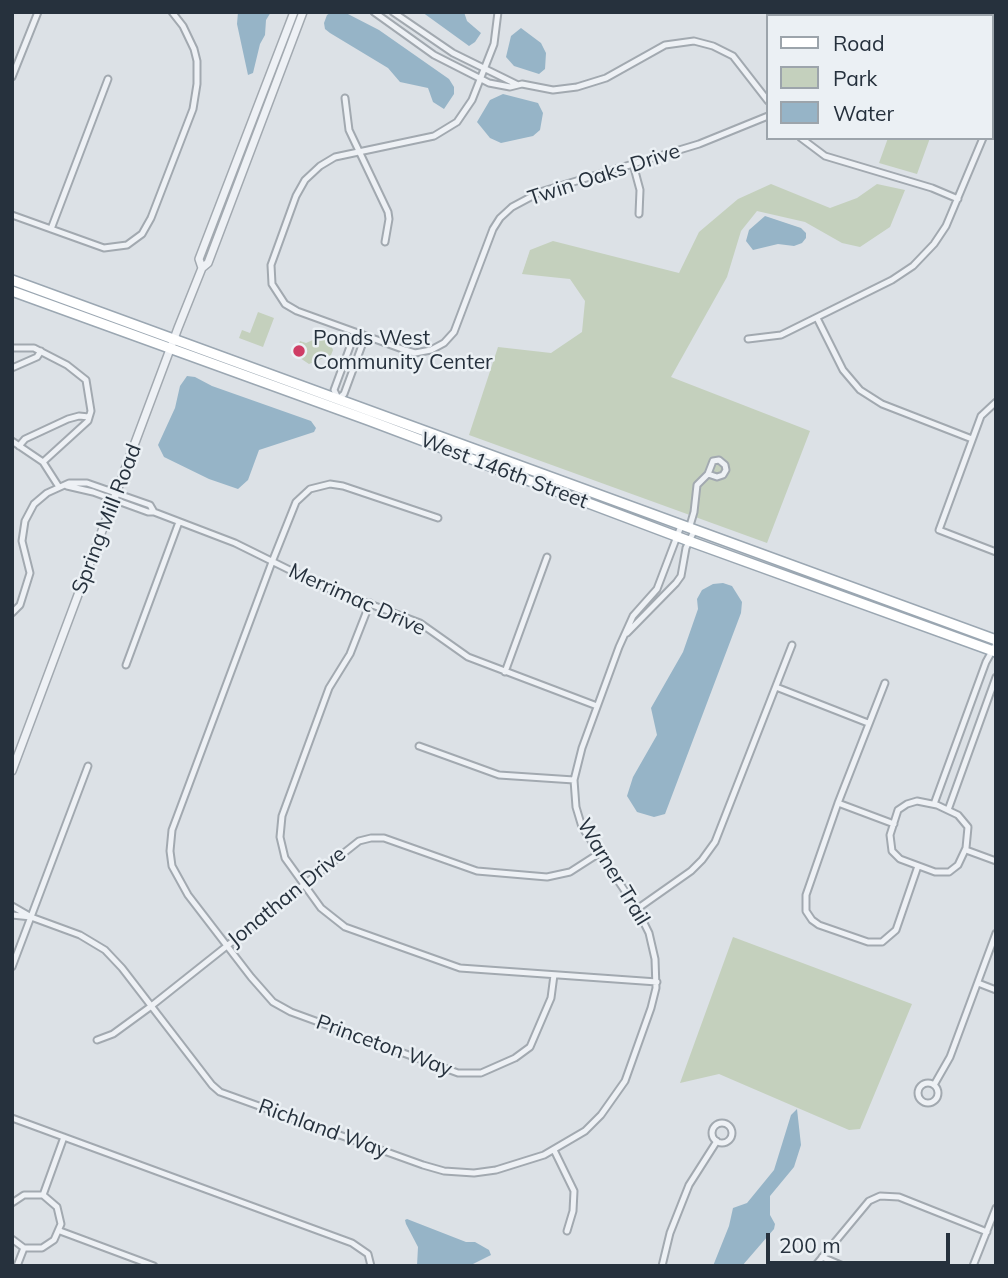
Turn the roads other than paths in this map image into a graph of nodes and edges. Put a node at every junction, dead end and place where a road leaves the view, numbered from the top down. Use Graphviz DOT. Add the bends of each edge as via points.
graph roads {
  1 [pos="38,12"];
  2 [pos="172,12"];
  3 [pos="294,12"];
  4 [pos="303,12"];
  5 [pos="374,12"];
  6 [pos="393,12"];
  7 [pos="498,12"];
  8 [pos="484,68"];
  9 [pos="12,77"];
  10 [pos="108,79"];
  11 [pos="480,80"];
  12 [pos="516,84"];
  13 [pos="345,98"];
  14 [pos="766,98"];
  15 [pos="766,117"];
  16 [pos="804,140"];
  17 [pos="982,140"];
  18 [pos="359,151"];
  19 [pos="633,164"];
  20 [pos="958,199"];
  21 [pos="12,215"];
  22 [pos="639,215"];
  23 [pos="51,229"];
  24 [pos="385,242"];
  25 [pos="202,268"];
  26 [pos="12,280"];
  27 [pos="12,291"];
  28 [pos="817,318"];
  29 [pos="360,335"];
  30 [pos="175,338"];
  31 [pos="748,339"];
  32 [pos="12,348"];
  33 [pos="171,349"];
  34 [pos="41,351"];
  35 [pos="12,368"];
  36 [pos="996,402"];
  37 [pos="336,403"];
  38 [pos="89,417"];
  39 [pos="972,439"];
  40 [pos="12,441"];
  41 [pos="19,446"];
  42 [pos="476,449"];
  43 [pos="472,460"];
  44 [pos="43,462"];
  45 [pos="708,474"];
  46 [pos="59,487"];
  47 [pos="115,496"];
  48 [pos="438,518"];
  49 [pos="179,522"];
  50 [pos="688,529"];
  51 [pos="677,536"];
  52 [pos="689,541"];
  53 [pos="996,552"];
  54 [pos="547,557"];
  55 [pos="272,562"];
  56 [pos="652,596"];
  57 [pos="659,601"];
  58 [pos="370,603"];
  59 [pos="12,613"];
  60 [pos="625,635"];
  61 [pos="792,645"];
  62 [pos="995,646"];
  63 [pos="126,666"];
  64 [pos="505,672"];
  65 [pos="996,677"];
  66 [pos="885,682"];
  67 [pos="776,687"];
  68 [pos="597,706"];
  69 [pos="868,723"];
  70 [pos="419,746"];
  71 [pos="88,766"];
  72 [pos="12,771"];
  73 [pos="574,780"];
  74 [pos="838,803"];
  75 [pos="934,804"];
  76 [pos="948,810"];
  77 [pos="894,824"];
  78 [pos="966,850"];
  79 [pos="598,854"];
  80 [pos="996,861"];
  81 [pos="918,866"];
  82 [pos="303,884"];
  83 [pos="12,905"];
  84 [pos="637,909"];
  85 [pos="12,915"];
  86 [pos="31,917"];
  87 [pos="996,933"];
  88 [pos="227,946"];
  89 [pos="12,967"];
  90 [pos="554,975"];
  91 [pos="657,982"];
  92 [pos="978,983"];
  93 [pos="996,990"];
  94 [pos="150,1007"];
  95 [pos="642,1032"];
  96 [pos="97,1040"];
  97 [pos="934,1085"];
  98 [pos="12,1118"];
  99 [pos="64,1137"];
  100 [pos="718,1141"];
  101 [pos="554,1150"];
  102 [pos="43,1195"];
  103 [pos="12,1203"];
  104 [pos="996,1208"];
  105 [pos="60,1231"];
  106 [pos="567,1231"];
  107 [pos="987,1231"];
  108 [pos="12,1239"];
  109 [pos="24,1248"];
  110 [pos="822,1257"];
  111 [pos="17,1266"];
  112 [pos="154,1266"];
  113 [pos="371,1266"];
  114 [pos="662,1266"];
  115 [pos="815,1266"];
  116 [pos="843,1266"];
  117 [pos="973,1266"];
  1 -- 9 [label="street"];
  2 -- 23 [label="street" via="194,49 197,85 146,228 127,245 111,248"];
  3 -- 25 [label="street, Spring Mill Road" via="200,259"];
  4 -- 25 [label="street, Spring Mill Road" via="208,263"];
  5 -- 11 [label="street" via="434,55"];
  6 -- 8 [label="street"];
  7 -- 8 [label="street, Twin Oaks Drive" via="496,36"];
  8 -- 11 [label="street, Twin Oaks Drive"];
  8 -- 12 [label="street"];
  10 -- 23 [label="street"];
  11 -- 12 [label="street" via="510,87"];
  11 -- 18 [label="street, Twin Oaks Drive" via="467,110 445,130"];
  12 -- 14 [label="street" via="553,90 588,85 665,45 694,41 733,56"];
  13 -- 18 [label="street" via="348,125"];
  15 -- 19 [label="street, Twin Oaks Drive"];
  16 -- 20 [label="street" via="825,156"];
  17 -- 20 [label="street"];
  18 -- 24 [label="street" via="388,212"];
  18 -- 29 [label="street, Twin Oaks Drive" via="327,161 305,180 270,271 275,291 285,304"];
  19 -- 22 [label="street" via="640,190"];
  19 -- 29 [label="street, Twin Oaks Drive" via="540,192 505,213 493,229 454,332 439,347 415,353"];
  20 -- 28 [label="street" via="941,234 913,266"];
  21 -- 23 [label="street"];
  25 -- 30 [label="street, Spring Mill Road"];
  26 -- 30 [label="main road, West 146th Street"];
  27 -- 33 [label="main road, West 146th Street"];
  28 -- 31 [label="street" via="775,337"];
  28 -- 39 [label="street" via="843,370 860,390 882,404"];
  29 -- 37 [label="street" via="344,394"];
  29 -- 37 [label="street" via="334,390"];
  30 -- 33 [label="street, Spring Mill Road"];
  30 -- 37 [label="main road, West 146th Street"];
  32 -- 34 [label="street"];
  33 -- 37 [label="main road, West 146th Street"];
  33 -- 47 [label="street, Spring Mill Road"];
  34 -- 35 [label="street" via="37,358"];
  34 -- 38 [label="street" via="86,380"];
  36 -- 39 [label="street" via="981,416"];
  37 -- 42 [label="main road, West 146th Street"];
  37 -- 43 [label="main road, West 146th Street"];
  38 -- 41 [label="street" via="68,419"];
  38 -- 44 [label="street"];
  39 -- 53 [label="street" via="939,530"];
  40 -- 41 [label="street"];
  41 -- 44 [label="street"];
  42 -- 43 [label="main road"];
  42 -- 50 [label="main road, West 146th Street"];
  43 -- 51 [label="main road, West 146th Street"];
  44 -- 46 [label="street"];
  45 -- 50 [label="street" via="697,485"];
  46 -- 47 [label="street, Merrimac Drive" via="87,483"];
  46 -- 59 [label="street" via="39,498 27,515 22,541 30,573 20,605"];
  47 -- 49 [label="street, Merrimac Drive" via="150,505 154,512"];
  47 -- 72 [label="street, Spring Mill Road"];
  48 -- 55 [label="street, Princeton Way" via="343,486 322,485 304,493 293,506"];
  49 -- 55 [label="street, Merrimac Drive"];
  49 -- 63 [label="street"];
  50 -- 51 [label="street, Warner Trail"];
  50 -- 52 [label="street, Warner Trail"];
  50 -- 62 [label="main road, West 146th Street" via="775,558"];
  51 -- 52 [label="main road, West 146th Street"];
  51 -- 56 [label="street, Warner Trail"];
  52 -- 57 [label="street, Warner Trail" via="681,576"];
  52 -- 62 [label="main road, West 146th Street"];
  54 -- 64 [label="street"];
  55 -- 58 [label="street, Merrimac Drive"];
  55 -- 88 [label="street, Princeton Way" via="170,841 177,878"];
  56 -- 57 [label="street"];
  56 -- 60 [label="street, Warner Trail" via="633,617"];
  57 -- 60 [label="street, Warner Trail"];
  58 -- 64 [label="street, Merrimac Drive" via="420,623 461,653"];
  58 -- 82 [label="street" via="350,654 329,688 282,816 283,852"];
  60 -- 68 [label="street, Warner Trail"];
  61 -- 67 [label="street"];
  62 -- 75 [label="street"];
  64 -- 68 [label="street, Merrimac Drive"];
  65 -- 76 [label="street"];
  66 -- 69 [label="street"];
  67 -- 69 [label="street"];
  67 -- 84 [label="street" via="709,852 691,871"];
  68 -- 73 [label="street, Warner Trail"];
  69 -- 74 [label="street"];
  70 -- 73 [label="street" via="499,775"];
  71 -- 86 [label="street"];
  73 -- 79 [label="street, Warner Trail" via="578,817"];
  74 -- 77 [label="street"];
  74 -- 81 [label="street" via="805,899 814,922 868,942 886,940 896,930"];
  75 -- 76 [label="street"];
  75 -- 77 [label="street" via="917,800 907,804 898,810"];
  76 -- 78 [label="street" via="968,827"];
  77 -- 81 [label="street" via="892,851"];
  78 -- 80 [label="street"];
  78 -- 81 [label="street" via="949,872"];
  79 -- 82 [label="street, Jonathan Drive" via="556,877 491,873 371,838 353,844"];
  79 -- 84 [label="street, Warner Trail"];
  82 -- 88 [label="street, Jonathan Drive"];
  82 -- 90 [label="street" via="329,917 372,938 460,968"];
  83 -- 86 [label="street, Richland Way"];
  84 -- 91 [label="street, Warner Trail" via="652,941"];
  85 -- 86 [label="street"];
  86 -- 89 [label="street"];
  86 -- 94 [label="street, Richland Way" via="80,934 105,950"];
  87 -- 92 [label="street"];
  88 -- 90 [label="street, Princeton Way" via="265,995 281,1007 464,1074 489,1070 530,1046 551,998"];
  88 -- 94 [label="street, Jonathan Drive"];
  90 -- 91 [label="street"];
  91 -- 95 [label="street, Warner Trail"];
  92 -- 93 [label="street"];
  92 -- 97 [label="street" via="950,1057"];
  94 -- 96 [label="street, Jonathan Drive"];
  94 -- 101 [label="street, Richland Way" via="220,1092 423,1165 460,1173 487,1172"];
  95 -- 101 [label="street, Richland Way" via="625,1082 601,1115"];
  98 -- 99 [label="street"];
  99 -- 102 [label="street"];
  99 -- 113 [label="street" via="352,1242 368,1254"];
  100 -- 114 [label="street" via="689,1185"];
  101 -- 106 [label="street" via="574,1191"];
  102 -- 103 [label="street" via="24,1195"];
  102 -- 105 [label="street" via="59,1211"];
  104 -- 107 [label="street"];
  105 -- 109 [label="street" via="42,1248"];
  105 -- 112 [label="street"];
  107 -- 110 [label="street" via="886,1195 869,1201"];
  107 -- 117 [label="street"];
  108 -- 109 [label="street"];
  109 -- 111 [label="street"];
  110 -- 115 [label="street"];
  110 -- 116 [label="street"];
}
